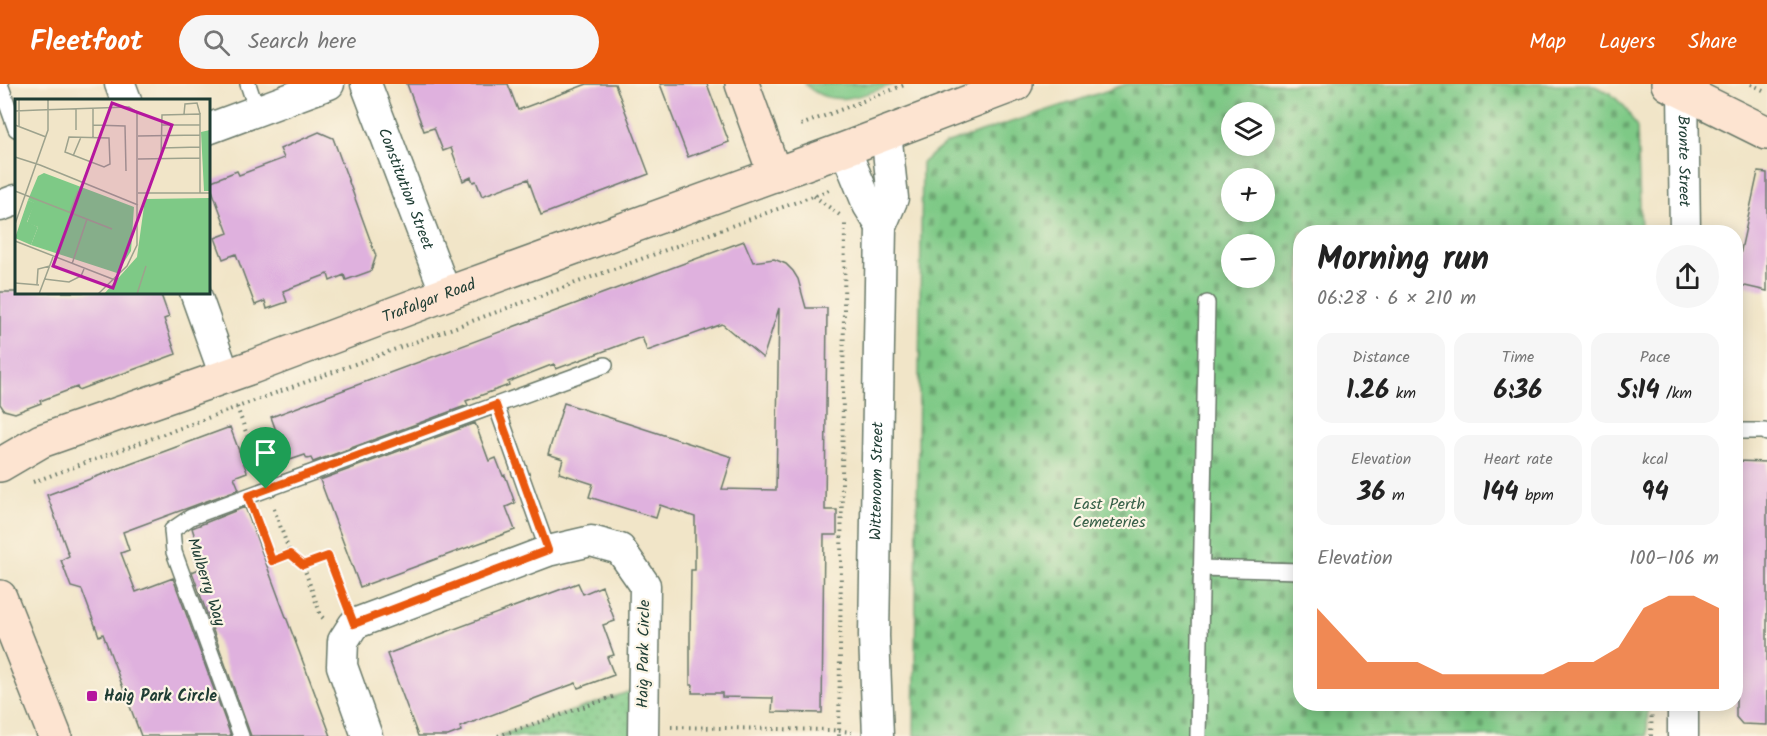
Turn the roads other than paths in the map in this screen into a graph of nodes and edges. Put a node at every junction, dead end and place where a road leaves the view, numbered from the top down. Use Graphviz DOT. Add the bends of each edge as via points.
graph roads {
  1 [pos="0,84"];
  2 [pos="120,84"];
  3 [pos="329,84"];
  4 [pos="366,84"];
  5 [pos="742,84"];
  6 [pos="1016,84"];
  7 [pos="1676,88"];
  8 [pos="253,97"];
  9 [pos="126,99"];
  10 [pos="15,126"];
  11 [pos="210,128"];
  12 [pos="1767,133"];
  13 [pos="865,141"];
  14 [pos="775,175"];
  15 [pos="15,200"];
  16 [pos="0,206"];
  17 [pos="1685,225"];
  18 [pos="881,226"];
  19 [pos="196,294"];
  20 [pos="446,294"];
  21 [pos="1207,303"];
  22 [pos="604,366"];
  23 [pos="225,376"];
  24 [pos="496,405"];
  25 [pos="1743,431"];
  26 [pos="1767,433"];
  27 [pos="0,465"];
  28 [pos="548,550"];
  29 [pos="1201,568"];
  30 [pos="1293,571"];
  31 [pos="0,597"];
  32 [pos="1683,711"];
  33 [pos="55,736"];
  34 [pos="241,736"];
  35 [pos="367,736"];
  36 [pos="643,736"];
  37 [pos="878,736"];
  38 [pos="1198,736"];
  39 [pos="1683,736"];
  1 -- 10 [label="lane"];
  2 -- 9 [label="street"];
  3 -- 8 [label="street"];
  4 -- 20 [label="street, Constitution Street"];
  5 -- 14 [label="street"];
  6 -- 13 [label="street, Trafalgar Road"];
  7 -- 12 [label="street"];
  7 -- 17 [label="street, Bronte Street"];
  8 -- 11 [label="street"];
  13 -- 14 [label="street, Trafalgar Road"];
  13 -- 18 [label="street" via="868,205"];
  13 -- 18 [label="street, Wittenoom Street" via="893,198"];
  14 -- 20 [label="street, Trafalgar Road"];
  15 -- 16 [label="street"];
  18 -- 37 [label="street, Wittenoom Street" via="874,636"];
  19 -- 23 [label="street"];
  20 -- 23 [label="street, Trafalgar Road"];
  21 -- 29 [label="lane"];
  22 -- 24 [label="lane, Mulberry Way"];
  23 -- 27 [label="street, Trafalgar Road" via="41,441"];
  24 -- 28 [label="lane"];
  24 -- 34 [label="lane, Mulberry Way" via="191,517 172,530 174,552"];
  25 -- 26 [label="lane"];
  28 -- 35 [label="street, Haig Park Circle" via="354,624 343,642 342,666"];
  28 -- 36 [label="street, Haig Park Circle" via="591,541 620,549 645,585"];
  29 -- 30 [label="lane"];
  29 -- 38 [label="lane"];
  31 -- 33 [label="street"];
  32 -- 39 [label="street"];
}
